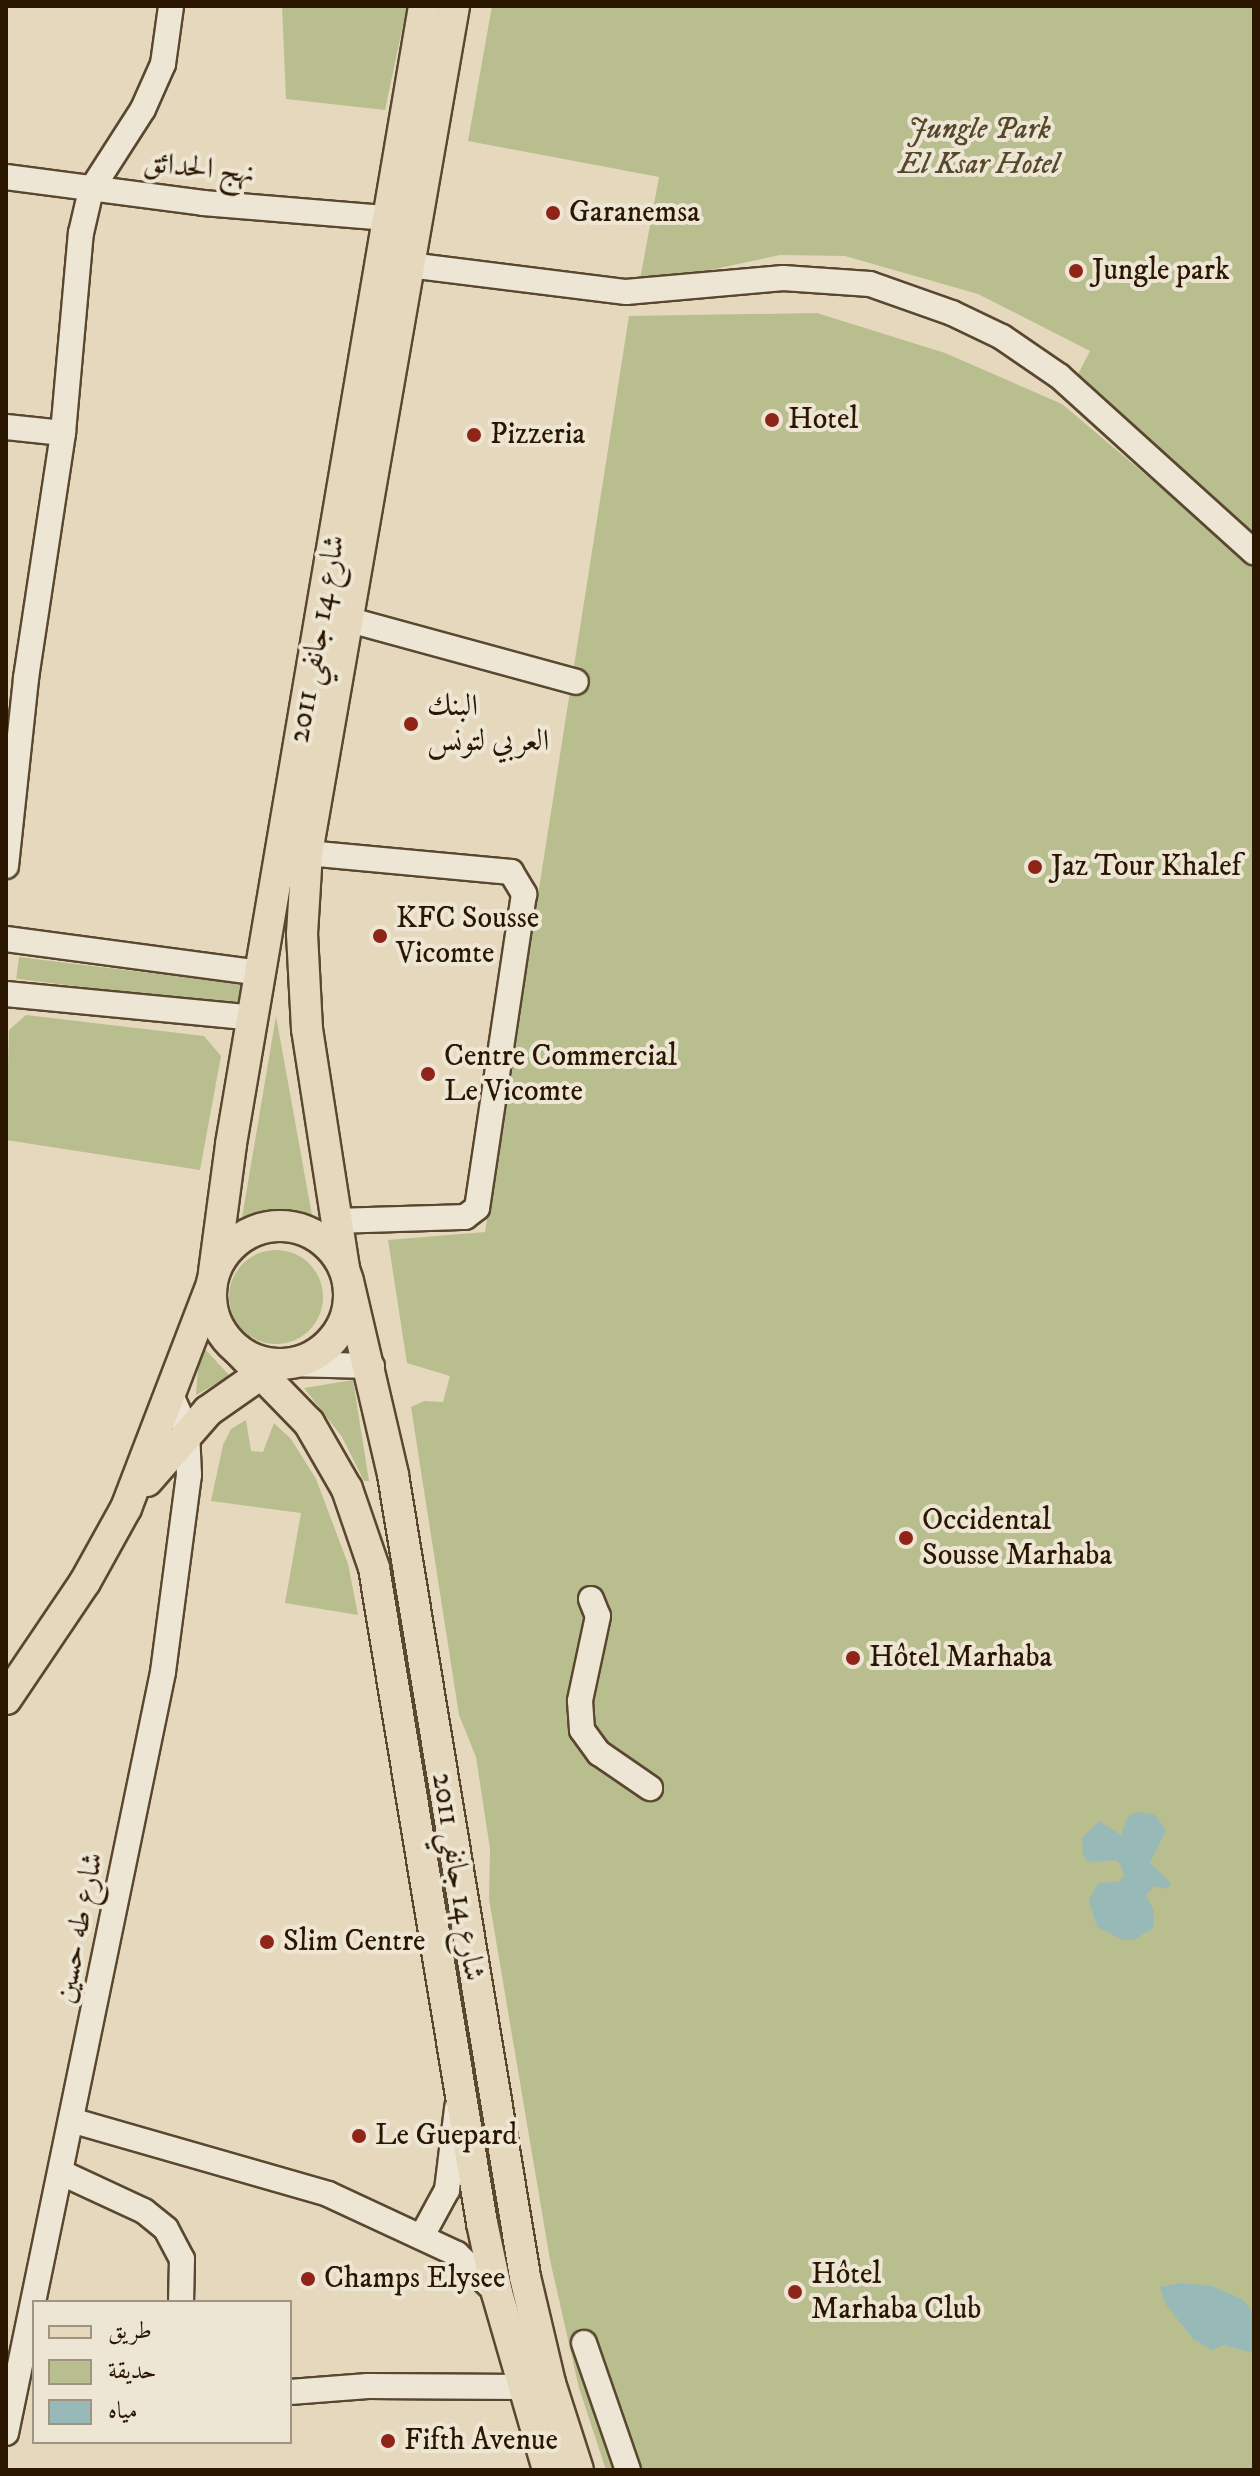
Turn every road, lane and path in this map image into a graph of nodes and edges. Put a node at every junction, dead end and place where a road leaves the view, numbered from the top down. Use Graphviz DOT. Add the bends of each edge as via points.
graph roads {
  1 [pos="171,6"];
  2 [pos="424,6"];
  3 [pos="454,6"];
  4 [pos="6,177"];
  5 [pos="91,190"];
  6 [pos="387,218"];
  7 [pos="409,265"];
  8 [pos="6,427"];
  9 [pos="63,433"];
  10 [pos="1254,552"];
  11 [pos="350,620"];
  12 [pos="16,676"];
  13 [pos="576,682"];
  14 [pos="307,853"];
  15 [pos="6,866"];
  16 [pos="6,939"];
  17 [pos="262,973"];
  18 [pos="6,994"];
  19 [pos="253,1018"];
  20 [pos="338,1221"];
  21 [pos="346,1275"];
  22 [pos="212,1279"];
  23 [pos="372,1366"];
  24 [pos="275,1367"];
  25 [pos="172,1397"];
  26 [pos="187,1431"];
  27 [pos="126,1508"];
  28 [pos="591,1599"];
  29 [pos="6,1699"];
  30 [pos="650,1788"];
  31 [pos="460,2084"];
  32 [pos="74,2121"];
  33 [pos="62,2173"];
  34 [pos="423,2234"];
  35 [pos="497,2293"];
  36 [pos="40,2300"];
  37 [pos="181,2300"];
  38 [pos="584,2343"];
  39 [pos="32,2348"];
  40 [pos="522,2387"];
  41 [pos="292,2392"];
  42 [pos="22,2406"];
  43 [pos="6,2433"];
  44 [pos="548,2470"];
  45 [pos="578,2470"];
  46 [pos="628,2470"];
  1 -- 5 [label="street" via="163,64 153,89"];
  2 -- 6 [label="main road, شارع 14 جانفي 2011"];
  3 -- 7 [label="main road, شارع 14 جانفي 2011"];
  4 -- 5 [label="street, نهج الحدائق"];
  5 -- 6 [label="street, نهج الحدائق"];
  5 -- 9 [label="street" via="81,233"];
  6 -- 17 [label="main road, شارع 14 جانفي 2011"];
  7 -- 10 [label="street" via="626,292 783,278 870,284 1002,337 1059,376"];
  7 -- 11 [label="main road, شارع 14 جانفي 2011"];
  8 -- 9 [label="street"];
  9 -- 12 [label="street"];
  11 -- 13 [label="street"];
  11 -- 14 [label="main road, شارع 14 جانفي 2011"];
  12 -- 15 [label="street"];
  14 -- 20 [label="main road, شارع 14 جانفي 2011" via="304,990"];
  14 -- 20 [label="street" via="511,872 524,894 477,1208 465,1217"];
  16 -- 17 [label="street"];
  17 -- 19 [label="main road, شارع 14 جانفي 2011"];
  18 -- 19 [label="street"];
  19 -- 22 [label="main road, شارع 14 جانفي 2011"];
  20 -- 21 [label="main road, شارع 14 جانفي 2011"];
  21 -- 22 [label="main road" via="331,1248 312,1233 266,1226 243,1235"];
  21 -- 23 [label="main road, شارع 14 جانفي 2011"];
  21 -- 24 [label="main road" via="342,1326 310,1358"];
  22 -- 24 [label="main road" via="216,1322 238,1350"];
  22 -- 25 [label="main road"];
  23 -- 24 [label="street"];
  23 -- 45 [label="main road, شارع 14 جانفي 2011" via="525,2277"];
  24 -- 26 [label="main road"];
  24 -- 31 [label="main road, شارع 14 جانفي 2011" via="347,1489 374,1568"];
  25 -- 26 [label="street"];
  25 -- 27 [label="main road"];
  26 -- 27 [label="main road"];
  26 -- 32 [label="street, شارع طه حسين" via="187,1507 163,1672"];
  27 -- 29 [label="main road" via="85,1582"];
  28 -- 30 [label="street" via="598,1616 580,1701 582,1730 599,1753"];
  31 -- 34 [label="street" via="447,2190"];
  31 -- 35 [label="main road, شارع 14 جانفي 2011"];
  32 -- 33 [label="street, شارع طه حسين"];
  32 -- 34 [label="street" via="328,2194"];
  33 -- 36 [label="street, شارع طه حسين"];
  33 -- 37 [label="street" via="144,2211 166,2229 182,2259"];
  34 -- 35 [label="street" via="457,2254"];
  35 -- 40 [label="main road, شارع 14 جانفي 2011"];
  38 -- 46 [label="street"];
  39 -- 42 [label="street, شارع طه حسين"];
  40 -- 41 [label="street" via="368,2386"];
  40 -- 44 [label="main road, شارع 14 جانفي 2011"];
  42 -- 43 [label="street, شارع طه حسين"];
}
